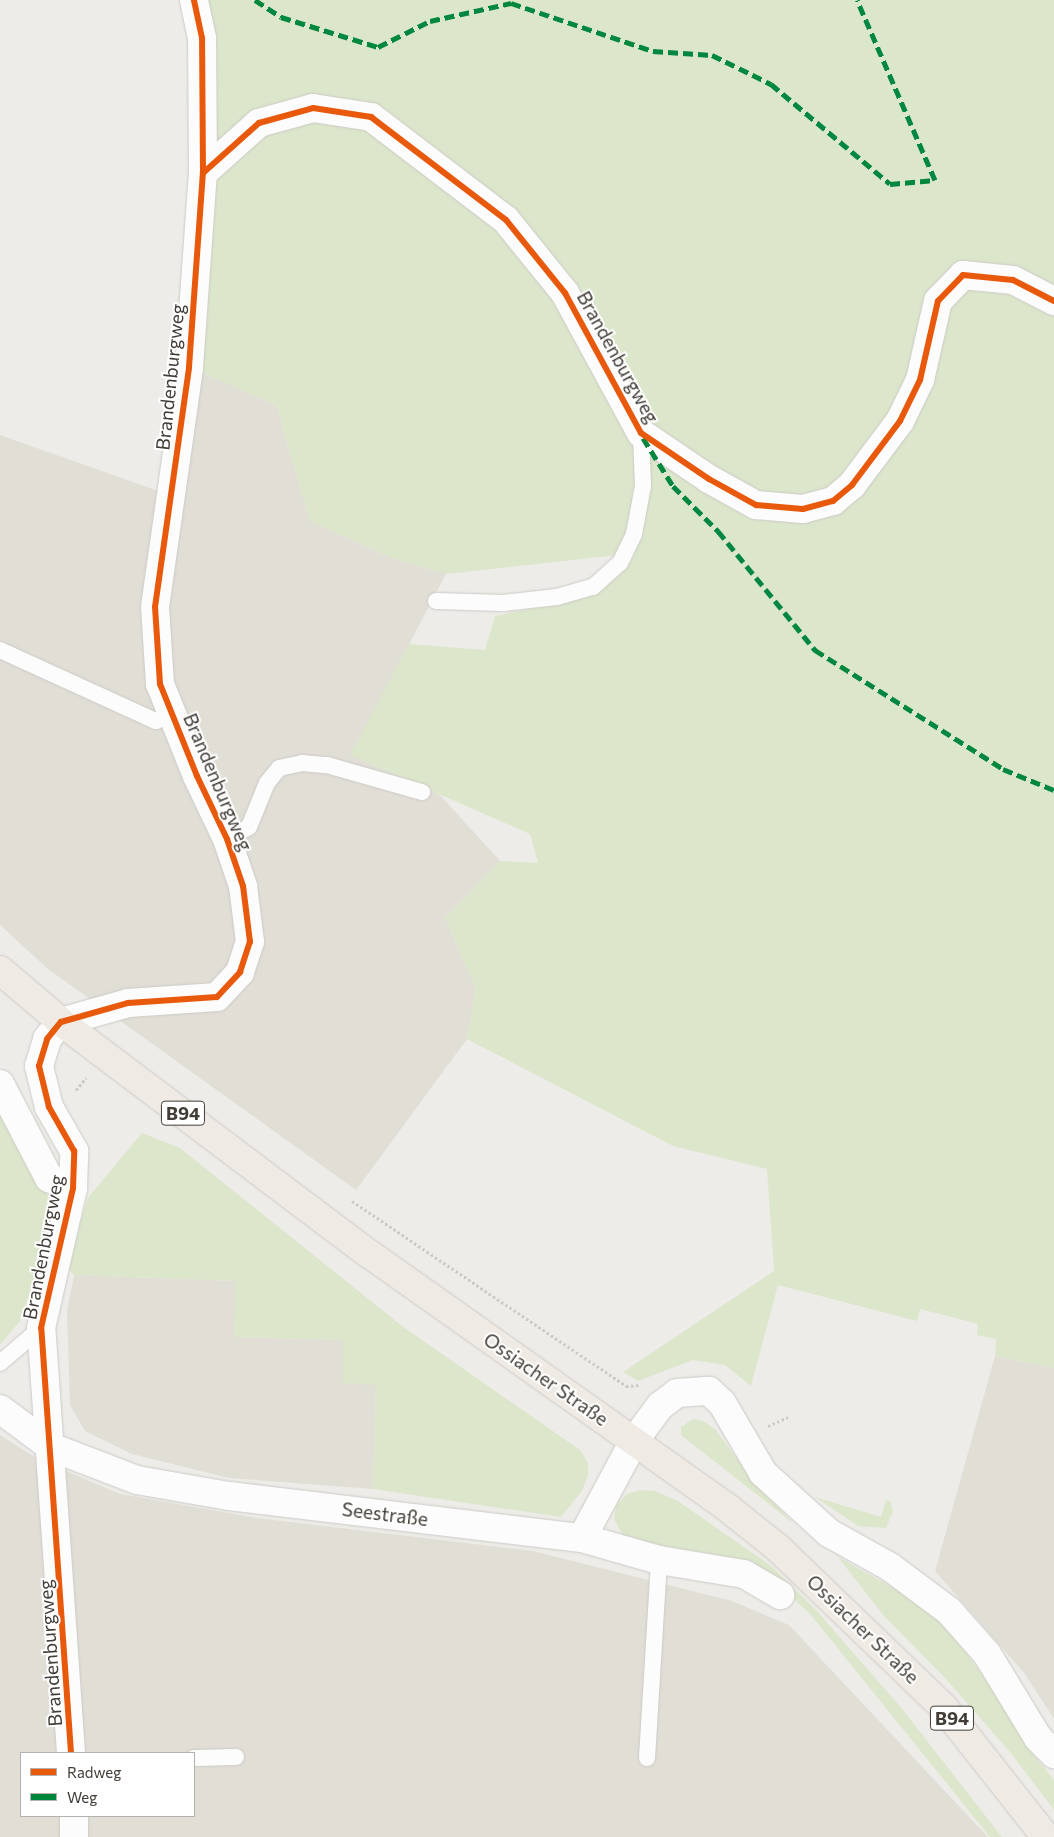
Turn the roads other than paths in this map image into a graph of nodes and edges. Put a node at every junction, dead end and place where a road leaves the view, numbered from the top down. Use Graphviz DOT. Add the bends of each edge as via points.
graph roads {
  1 [pos="194,0"];
  2 [pos="203,173"];
  3 [pos="1054,301"];
  4 [pos="640,433"];
  5 [pos="436,601"];
  6 [pos="0,650"];
  7 [pos="172,713"];
  8 [pos="422,792"];
  9 [pos="227,839"];
  10 [pos="0,970"];
  11 [pos="62,1022"];
  12 [pos="0,1084"];
  13 [pos="73,1188"];
  14 [pos="41,1328"];
  15 [pos="0,1363"];
  16 [pos="0,1409"];
  17 [pos="634,1441"];
  18 [pos="51,1447"];
  19 [pos="582,1538"];
  20 [pos="659,1560"];
  21 [pos="780,1594"];
  22 [pos="71,1752"];
  23 [pos="1054,1754"];
  24 [pos="236,1757"];
  25 [pos="195,1758"];
  26 [pos="648,1758"];
  27 [pos="74,1817"];
  28 [pos="74,1837"];
  29 [pos="1046,1837"];
  1 -- 2 [label="street, Brandenburgweg" via="202,38"];
  2 -- 4 [label="street, Brandenburgweg" via="259,123 314,108 371,117 506,220 565,293"];
  2 -- 7 [label="street, Brandenburgweg" via="189,367 155,607 160,684"];
  3 -- 4 [label="street, Brandenburgweg" via="1013,280 964,275 938,301 920,380 900,421 852,485 833,501 803,509 756,505 709,479"];
  4 -- 5 [label="lane" via="643,486 634,534 620,562 593,587 557,597 503,603"];
  6 -- 7 [label="lane" via="156,721"];
  7 -- 9 [label="street, Brandenburgweg"];
  8 -- 9 [label="lane" via="327,765 302,764 279,768 267,783 249,827"];
  9 -- 11 [label="street, Brandenburgweg" via="243,886 250,942 240,972 217,997 128,1003"];
  10 -- 11 [label="main road, Ossiacher Straße / B94"];
  11 -- 13 [label="street, Brandenburgweg" via="47,1039 39,1066 49,1107 74,1151"];
  11 -- 17 [label="main road, Ossiacher Straße / B94" via="368,1253"];
  12 -- 13 [label="street" via="49,1178"];
  13 -- 14 [label="street, Brandenburgweg"];
  14 -- 15 [label="lane"];
  14 -- 18 [label="street, Brandenburgweg"];
  16 -- 18 [label="street, Seestraße"];
  17 -- 19 [label="street"];
  17 -- 23 [label="street" via="660,1406 677,1392 709,1391 722,1403 741,1438 771,1480 829,1533 890,1567 949,1611 987,1654 1038,1738"];
  17 -- 29 [label="main road, Ossiacher Straße / B94" via="771,1542 846,1610 944,1708"];
  18 -- 19 [label="street, Seestraße" via="137,1480 210,1493"];
  18 -- 22 [label="street, Brandenburgweg"];
  19 -- 20 [label="street, Seestraße"];
  20 -- 21 [label="street, Seestraße" via="744,1574"];
  20 -- 26 [label="lane"];
  24 -- 25 [label="lane"];
  27 -- 28 [label="street"];
}
